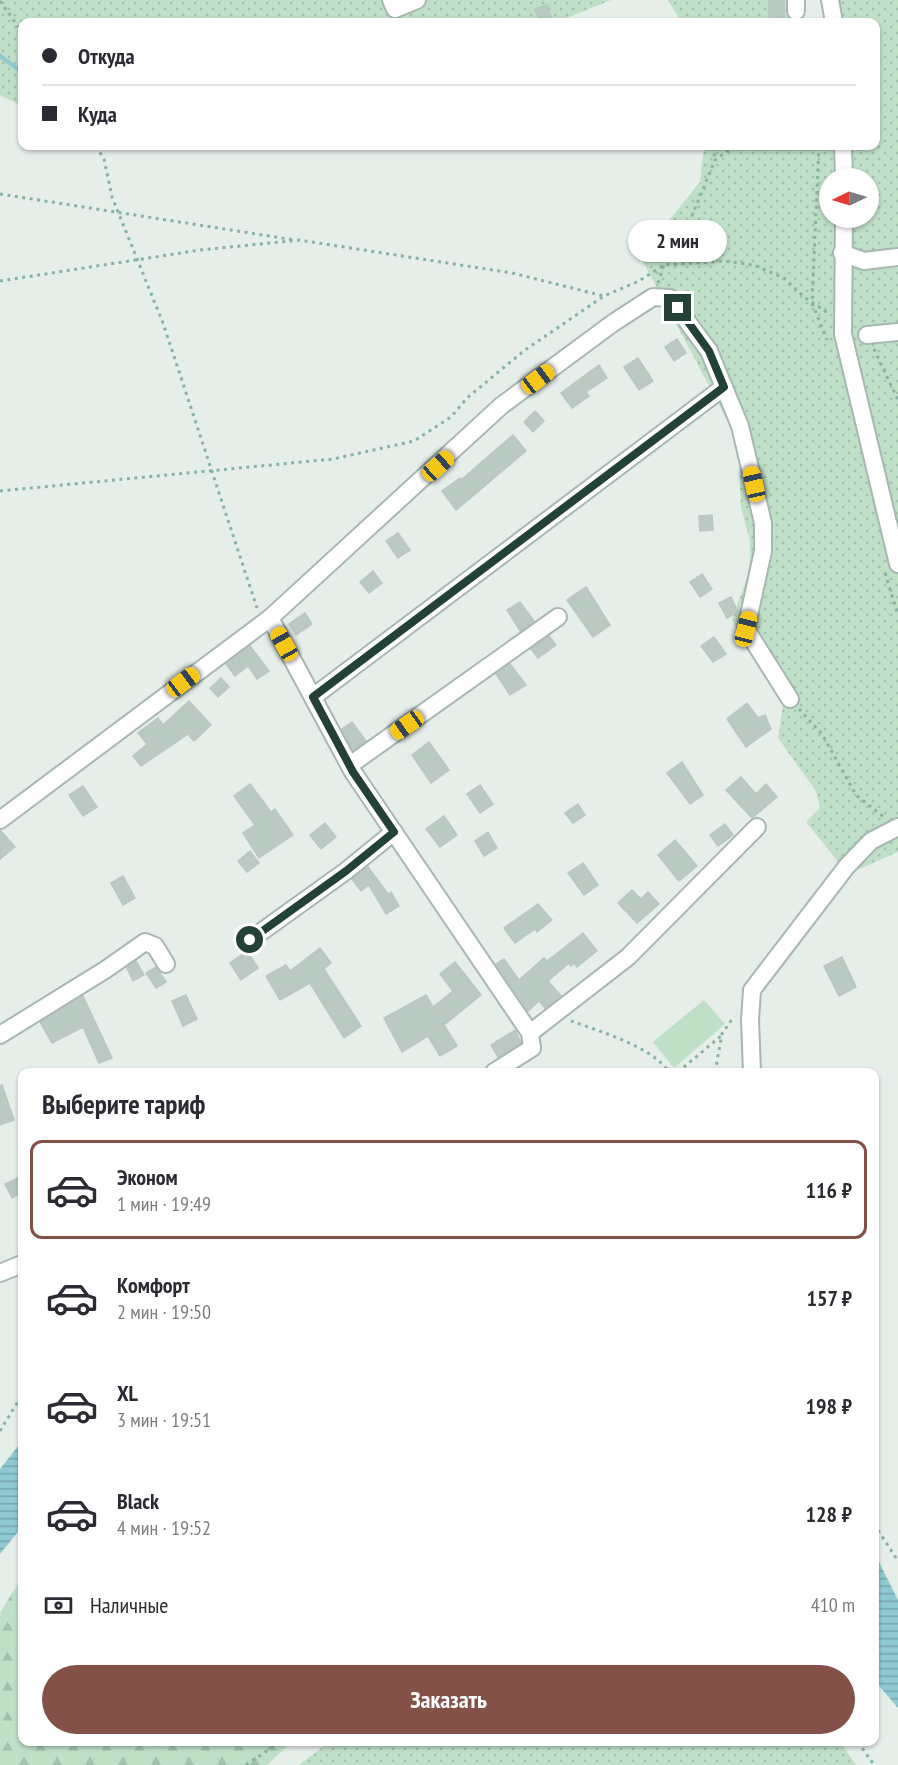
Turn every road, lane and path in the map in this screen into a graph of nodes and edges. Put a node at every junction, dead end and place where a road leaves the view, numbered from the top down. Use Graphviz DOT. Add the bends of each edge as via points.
graph roads {
  1 [pos="390,0"];
  2 [pos="417,0"];
  3 [pos="830,0"];
  4 [pos="0,1"];
  5 [pos="833,18"];
  6 [pos="18,26"];
  7 [pos="98,150"];
  8 [pos="714,150"];
  9 [pos="729,150"];
  10 [pos="843,150"];
  11 [pos="715,160"];
  12 [pos="844,168"];
  13 [pos="0,194"];
  14 [pos="118,212"];
  15 [pos="843,228"];
  16 [pos="299,240"];
  17 [pos="842,253"];
  18 [pos="898,257"];
  19 [pos="137,260"];
  20 [pos="664,265"];
  21 [pos="0,281"];
  22 [pos="604,296"];
  23 [pos="842,322"];
  24 [pos="898,332"];
  25 [pos="867,335"];
  26 [pos="724,387"];
  27 [pos="898,400"];
  28 [pos="212,470"];
  29 [pos="0,491"];
  30 [pos="898,564"];
  31 [pos="558,617"];
  32 [pos="263,623"];
  33 [pos="313,697"];
  34 [pos="790,699"];
  35 [pos="350,765"];
  36 [pos="0,820"];
  37 [pos="757,827"];
  38 [pos="898,827"];
  39 [pos="394,832"];
  40 [pos="250,940"];
  41 [pos="166,964"];
  42 [pos="752,990"];
  43 [pos="554,1015"];
  44 [pos="530,1033"];
  45 [pos="722,1034"];
  46 [pos="0,1035"];
  47 [pos="500,1068"];
  48 [pos="666,1068"];
  49 [pos="683,1068"];
  50 [pos="716,1068"];
  51 [pos="752,1068"];
  52 [pos="18,1266"];
  53 [pos="0,1273"];
  54 [pos="18,1402"];
  55 [pos="0,1431"];
  56 [pos="879,1532"];
  57 [pos="898,1561"];
  58 [pos="274,1746"];
  59 [pos="861,1746"];
  60 [pos="246,1765"];
  61 [pos="874,1765"];
  1 -- 2 [label="street" via="394,9"];
  3 -- 5 [label="street"];
  4 -- 6 [label="path"];
  7 -- 14 [label="path"];
  8 -- 11 [label="path"];
  9 -- 11 [label="path"];
  10 -- 12 [label="street"];
  11 -- 20 [label="path" via="687,228"];
  13 -- 14 [label="path"];
  14 -- 16 [label="path"];
  14 -- 19 [label="path"];
  15 -- 17 [label="street"];
  16 -- 19 [label="path"];
  16 -- 22 [label="path" via="512,273"];
  17 -- 18 [label="street" via="864,261"];
  17 -- 23 [label="street"];
  19 -- 21 [label="path"];
  19 -- 28 [label="path" via="163,323"];
  20 -- 22 [label="path"];
  20 -- 23 [label="path" via="724,261 754,265 784,278 804,297"];
  22 -- 28 [label="path" via="525,350 467,398 451,417 414,441 333,459"];
  23 -- 30 [label="street"];
  24 -- 25 [label="street"];
  25 -- 27 [label="path"];
  26 -- 32 [label="street" via="709,351 670,298 653,297 501,406"];
  26 -- 33 [label="street"];
  26 -- 34 [label="street" via="740,426 763,523 763,551 746,629"];
  28 -- 29 [label="path"];
  28 -- 32 [label="path"];
  31 -- 35 [label="street"];
  32 -- 33 [label="street"];
  32 -- 36 [label="street"];
  33 -- 35 [label="street"];
  34 -- 38 [label="path" via="822,734 856,795"];
  35 -- 39 [label="street"];
  37 -- 43 [label="street" via="628,957"];
  38 -- 42 [label="street" via="871,842 847,866"];
  39 -- 40 [label="street"];
  39 -- 44 [label="street"];
  41 -- 46 [label="street" via="155,946 145,942"];
  42 -- 45 [label="path"];
  42 -- 51 [label="street"];
  43 -- 44 [label="street"];
  43 -- 48 [label="path" via="608,1034"];
  44 -- 47 [label="street" via="532,1048"];
  45 -- 49 [label="path"];
  45 -- 50 [label="path"];
  52 -- 53 [label="street"];
  54 -- 55 [label="path"];
  56 -- 57 [label="path"];
  58 -- 60 [label="path"];
  59 -- 61 [label="path"];
}
